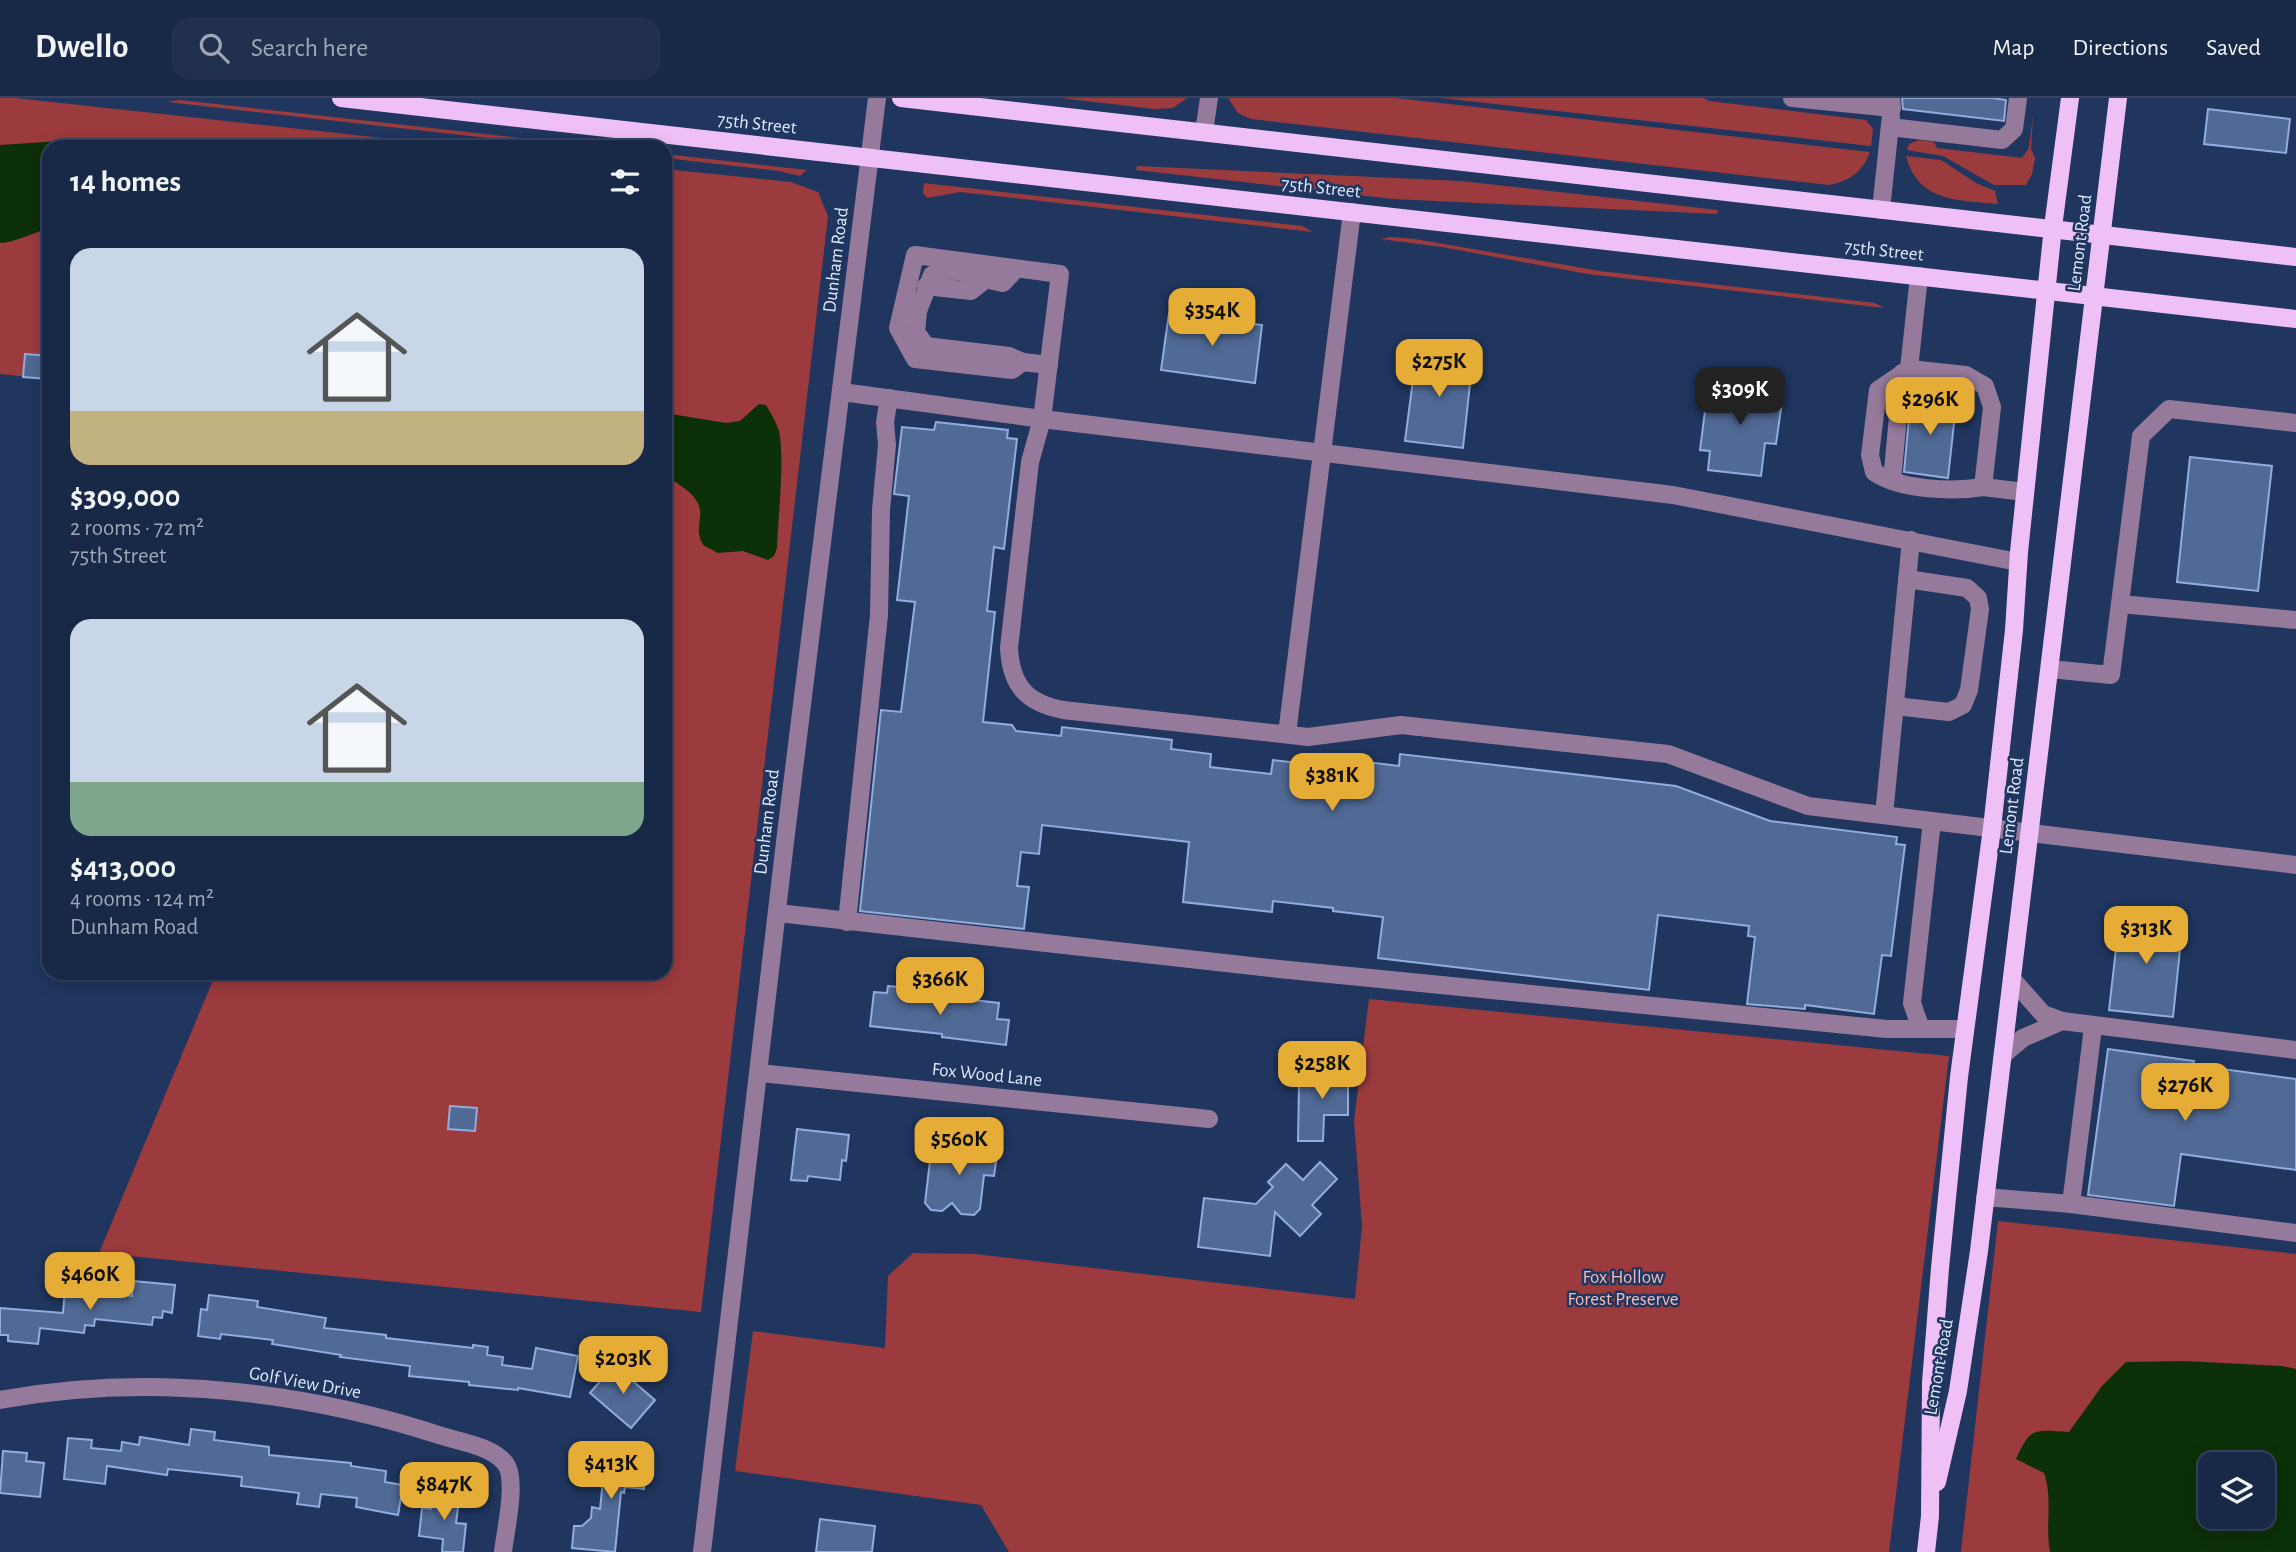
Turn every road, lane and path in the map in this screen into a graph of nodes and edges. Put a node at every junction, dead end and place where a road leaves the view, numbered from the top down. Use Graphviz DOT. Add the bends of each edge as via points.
graph roads {
  1 [pos="341,98"];
  2 [pos="877,98"];
  3 [pos="901,98"];
  4 [pos="1209,98"];
  5 [pos="1792,98"];
  6 [pos="2018,98"];
  7 [pos="2067,98"];
  8 [pos="2118,98"];
  9 [pos="1891,111"];
  10 [pos="1204,132"];
  11 [pos="870,159"];
  12 [pos="1881,210"];
  13 [pos="1352,212"];
  14 [pos="2053,228"];
  15 [pos="2102,234"];
  16 [pos="2296,257"];
  17 [pos="1016,269"];
  18 [pos="1919,276"];
  19 [pos="2048,291"];
  20 [pos="2095,296"];
  21 [pos="2296,319"];
  22 [pos="1023,362"];
  23 [pos="1049,365"];
  24 [pos="1901,374"];
  25 [pos="842,391"];
  26 [pos="889,398"];
  27 [pos="1042,419"];
  28 [pos="2296,423"];
  29 [pos="1320,452"];
  30 [pos="1886,479"];
  31 [pos="1983,487"];
  32 [pos="2025,492"];
  33 [pos="1911,540"];
  34 [pos="2018,562"];
  35 [pos="1907,579"];
  36 [pos="2120,604"];
  37 [pos="2296,620"];
  38 [pos="2050,668"];
  39 [pos="1895,706"];
  40 [pos="1287,734"];
  41 [pos="1884,815"];
  42 [pos="1932,821"];
  43 [pos="1992,828"];
  44 [pos="2030,833"];
  45 [pos="2296,865"];
  46 [pos="778,913"];
  47 [pos="847,922"];
  48 [pos="2012,979"];
  49 [pos="2062,1021"];
  50 [pos="2093,1027"];
  51 [pos="1922,1029"];
  52 [pos="1965,1029"];
  53 [pos="2296,1050"];
  54 [pos="2004,1054"];
  55 [pos="760,1073"];
  56 [pos="1209,1119"];
  57 [pos="1986,1196"];
  58 [pos="2071,1205"];
  59 [pos="2296,1233"];
  60 [pos="0,1400"];
  61 [pos="1930,1516"];
  62 [pos="503,1552"];
  63 [pos="702,1552"];
  64 [pos="1926,1552"];
  1 -- 11 [label="main road, 75th Street"];
  2 -- 11 [label="street, Dunham Road"];
  3 -- 10 [label="main road"];
  4 -- 10 [label="street"];
  5 -- 9 [label="street"];
  6 -- 9 [label="street" via="2014,129 2002,140"];
  7 -- 14 [label="main road, Lemont Road"];
  8 -- 15 [label="main road, Lemont Road"];
  9 -- 12 [label="street"];
  10 -- 12 [label="main road"];
  11 -- 13 [label="main road, 75th Street"];
  11 -- 25 [label="street, Dunham Road"];
  12 -- 14 [label="main road"];
  13 -- 18 [label="main road, 75th Street"];
  13 -- 29 [label="street"];
  14 -- 15 [label="main road"];
  14 -- 19 [label="main road, Lemont Road"];
  15 -- 16 [label="main road"];
  15 -- 20 [label="main road, Lemont Road"];
  17 -- 22 [label="street" via="1003,283 972,272 943,270 932,275 918,311 916,332 926,346 1009,356"];
  17 -- 22 [label="street" via="915,255 898,328 915,359 1012,370"];
  17 -- 23 [label="street" via="1060,274"];
  18 -- 19 [label="main road, 75th Street"];
  18 -- 24 [label="street"];
  19 -- 20 [label="main road, 75th Street"];
  19 -- 32 [label="main road, Lemont Road"];
  20 -- 21 [label="main road, 75th Street"];
  20 -- 38 [label="main road, Lemont Road"];
  22 -- 23 [label="street"];
  23 -- 27 [label="street"];
  24 -- 30 [label="street"];
  24 -- 30 [label="street" via="1878,390 1870,455 1874,472"];
  24 -- 31 [label="street" via="1966,375 1985,386 1992,407"];
  25 -- 26 [label="street"];
  25 -- 46 [label="street, Dunham Road"];
  26 -- 27 [label="street"];
  26 -- 47 [label="street" via="879,615"];
  27 -- 29 [label="street"];
  27 -- 40 [label="street" via="1030,462 1009,648 1017,683 1029,697 1063,710"];
  28 -- 36 [label="street" via="2169,409 2141,436"];
  29 -- 33 [label="street" via="1667,494"];
  29 -- 40 [label="street"];
  30 -- 31 [label="street" via="1962,490"];
  31 -- 32 [label="street"];
  32 -- 34 [label="main road, Lemont Road"];
  33 -- 34 [label="street"];
  33 -- 35 [label="street"];
  34 -- 43 [label="main road, Lemont Road"];
  35 -- 39 [label="street"];
  35 -- 39 [label="street" via="1967,588 1978,598 1980,609 1963,705 1949,712"];
  36 -- 37 [label="street"];
  36 -- 38 [label="street" via="2111,675"];
  38 -- 44 [label="main road, Lemont Road"];
  39 -- 41 [label="street"];
  40 -- 41 [label="street" via="1308,737 1402,725 1668,754 1808,806"];
  41 -- 42 [label="street"];
  42 -- 43 [label="street"];
  42 -- 51 [label="street" via="1912,1003"];
  43 -- 44 [label="street"];
  43 -- 52 [label="main road, Lemont Road"];
  44 -- 45 [label="street"];
  44 -- 48 [label="main road, Lemont Road"];
  46 -- 47 [label="street"];
  46 -- 55 [label="street, Dunham Road"];
  47 -- 51 [label="street" via="1334,975"];
  48 -- 49 [label="street" via="2043,1014"];
  48 -- 54 [label="main road, Lemont Road"];
  49 -- 50 [label="street"];
  49 -- 54 [label="street" via="2022,1038"];
  50 -- 53 [label="street"];
  50 -- 58 [label="street"];
  51 -- 52 [label="street"];
  52 -- 61 [label="main road, Lemont Road" via="1931,1383"];
  54 -- 57 [label="main road, Lemont Road"];
  55 -- 56 [label="street, Fox Wood Lane"];
  55 -- 63 [label="street, Dunham Road"];
  57 -- 58 [label="street"];
  57 -- 61 [label="main road, Lemont Road" via="1958,1391"];
  58 -- 59 [label="street"];
  60 -- 62 [label="street, Golf View Drive" via="54,1391 149,1386 313,1404 421,1429 488,1451 505,1463 511,1485"];
  61 -- 64 [label="main road, Lemont Road"];
}
